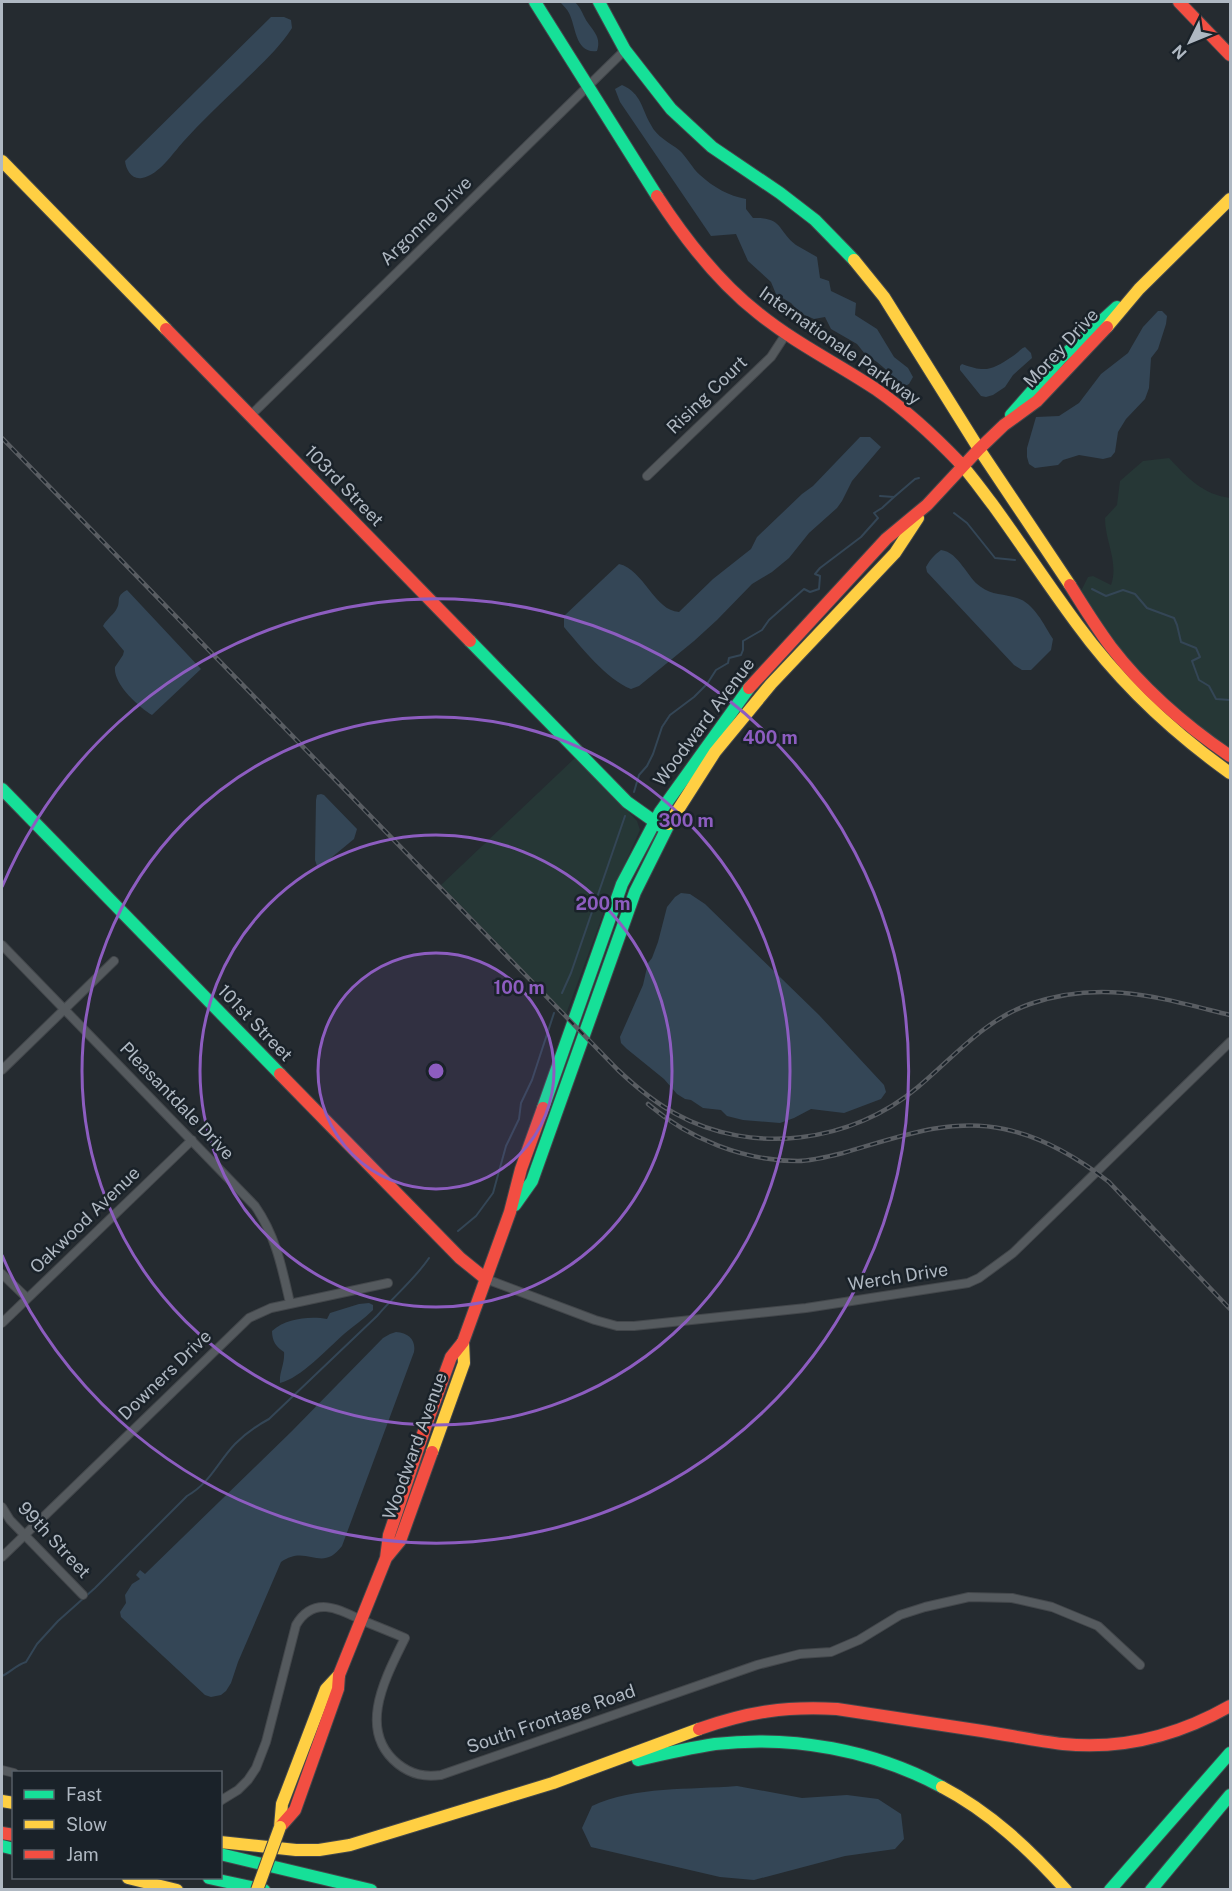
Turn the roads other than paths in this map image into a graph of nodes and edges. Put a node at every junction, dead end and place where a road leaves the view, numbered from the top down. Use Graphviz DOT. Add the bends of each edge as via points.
graph roads {
  1 [pos="534,2"];
  2 [pos="599,2"];
  3 [pos="1179,2"];
  4 [pos="625,50"];
  5 [pos="1230,55"];
  6 [pos="588,86"];
  7 [pos="2,161"];
  8 [pos="1230,199"];
  9 [pos="786,334"];
  10 [pos="250,416"];
  11 [pos="979,448"];
  12 [pos="963,466"];
  13 [pos="647,476"];
  14 [pos="927,505"];
  15 [pos="1230,756"];
  16 [pos="1230,773"];
  17 [pos="2,789"];
  18 [pos="654,822"];
  19 [pos="665,829"];
  20 [pos="2,945"];
  21 [pos="114,961"];
  22 [pos="64,1009"];
  23 [pos="1230,1042"];
  24 [pos="2,1070"];
  25 [pos="192,1140"];
  26 [pos="510,1212"];
  27 [pos="2,1274"];
  28 [pos="486,1279"];
  29 [pos="388,1283"];
  30 [pos="27,1298"];
  31 [pos="290,1303"];
  32 [pos="2,1323"];
  33 [pos="2,1506"];
  34 [pos="24,1535"];
  35 [pos="2,1557"];
  36 [pos="83,1595"];
  37 [pos="361,1620"];
  38 [pos="1140,1665"];
  39 [pos="1230,1706"];
  40 [pos="1230,1753"];
  41 [pos="582,1773"];
  42 [pos="1230,1795"];
  43 [pos="222,1800"];
  44 [pos="222,1842"];
  45 [pos="222,1854"];
  46 [pos="132,1879"];
  47 [pos="214,1879"];
  48 [pos="177,1890"];
  49 [pos="257,1890"];
  50 [pos="264,1890"];
  51 [pos="371,1890"];
  52 [pos="1066,1890"];
  53 [pos="1110,1890"];
  54 [pos="1150,1890"];
  1 -- 6 [label="main road, Internationale Parkway"];
  2 -- 4 [label="main road, Internationale Parkway"];
  3 -- 5 [label="main road"];
  4 -- 6 [label="street, Argonne Drive"];
  4 -- 11 [label="main road, Internationale Parkway" via="655,90 698,135 797,206 856,261 884,297"];
  6 -- 9 [label="main road, Internationale Parkway" via="692,248 736,294"];
  6 -- 10 [label="street, Argonne Drive"];
  7 -- 10 [label="main road, 103rd Street"];
  8 -- 11 [label="main road, Morey Drive" via="1139,289 1037,401"];
  9 -- 12 [label="main road, Internationale Parkway" via="896,404"];
  9 -- 13 [label="street, Rising Court" via="771,357"];
  10 -- 18 [label="main road, 103rd Street" via="627,802"];
  11 -- 12 [label="main road, Woodward Avenue"];
  11 -- 15 [label="main road, Internationale Parkway" via="1110,646 1159,700"];
  12 -- 14 [label="main road, Woodward Avenue"];
  12 -- 16 [label="main road, Internationale Parkway" via="1092,644 1122,679 1153,712"];
  14 -- 18 [label="main road, Woodward Avenue" via="886,539 743,694"];
  14 -- 19 [label="main road, Woodward Avenue" via="895,553 771,684 715,752"];
  17 -- 28 [label="main road, 101st Street" via="460,1258"];
  18 -- 19 [label="main road, 103rd Street"];
  18 -- 26 [label="main road, Woodward Avenue" via="622,884 521,1169"];
  19 -- 26 [label="main road, Woodward Avenue" via="635,892 532,1181"];
  20 -- 22 [label="street, Pleasantdale Drive"];
  21 -- 22 [label="street"];
  22 -- 24 [label="street"];
  22 -- 25 [label="street, Pleasantdale Drive"];
  23 -- 28 [label="street, Werch Drive" via="1013,1253 968,1282 806,1308 617,1326"];
  25 -- 30 [label="street, Oakwood Avenue"];
  25 -- 31 [label="street, Pleasantdale Drive" via="263,1216 277,1245"];
  26 -- 28 [label="main road, Woodward Avenue"];
  27 -- 30 [label="street"];
  28 -- 37 [label="main road, Woodward Avenue" via="463,1341 464,1363 400,1541 386,1558"];
  29 -- 31 [label="street, Downers Drive"];
  30 -- 32 [label="street, Oakwood Avenue"];
  31 -- 34 [label="street, Downers Drive" via="259,1312 242,1324"];
  33 -- 34 [label="street, 99th Street"];
  34 -- 35 [label="street, Downers Drive"];
  34 -- 36 [label="street, 99th Street"];
  37 -- 38 [label="street, South Frontage Road" via="405,1638 377,1704 376,1721 388,1756 406,1770 425,1777 441,1775 757,1665 800,1654 831,1652 900,1615 969,1597 1012,1598 1052,1607 1098,1626"];
  37 -- 43 [label="street, South Frontage Road" via="332,1607 314,1608 300,1618 256,1768 238,1790"];
  37 -- 49 [label="main road, Woodward Avenue, bridge" via="339,1675 326,1689 282,1804 280,1827"];
  39 -- 41 [label="main road" via="1164,1736 1100,1745 1065,1744 837,1709 777,1710 684,1734"];
  40 -- 53 [label="main road"];
  41 -- 44 [label="main road" via="350,1845 296,1850"];
  41 -- 52 [label="main road" via="718,1744 783,1743 862,1756 907,1770 955,1794 998,1823"];
  42 -- 54 [label="main road"];
  45 -- 51 [label="main road"];
  46 -- 48 [label="main road"];
  47 -- 50 [label="main road"];
}
